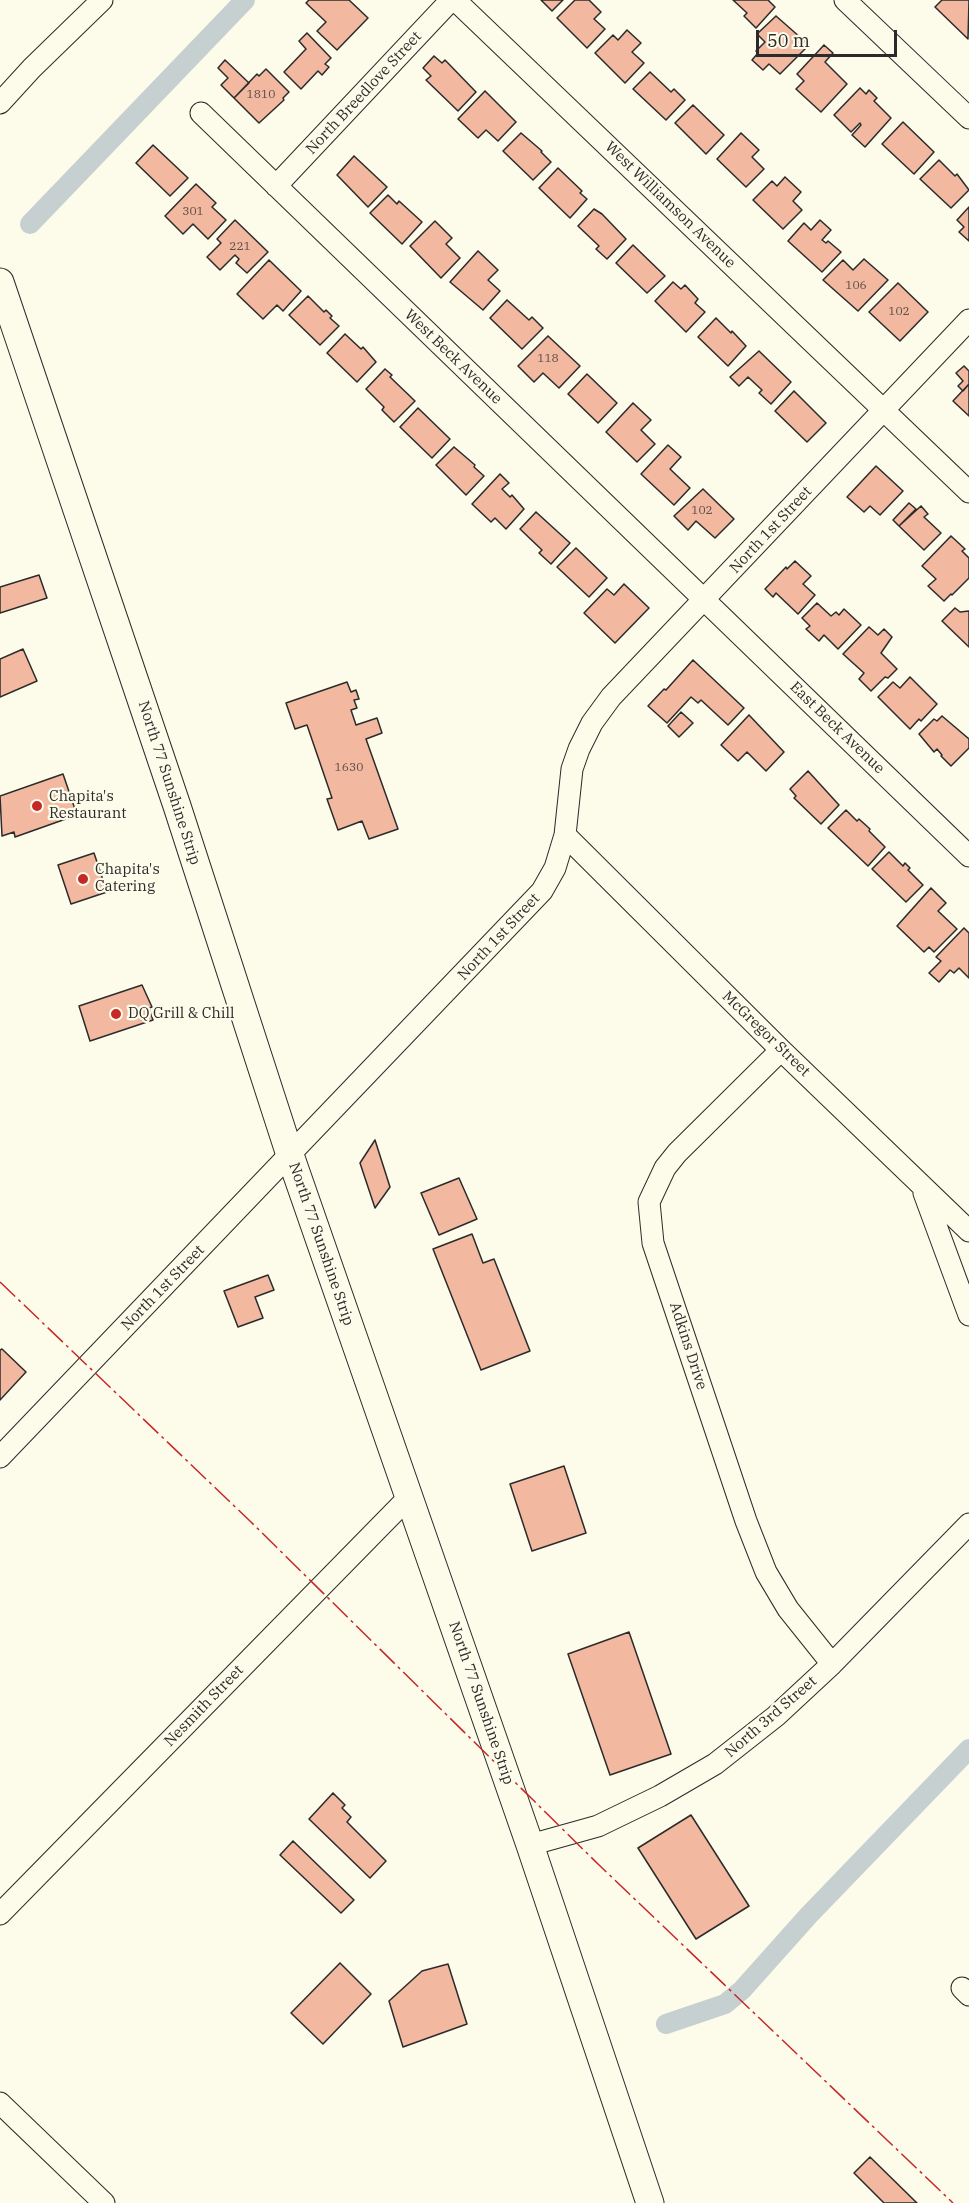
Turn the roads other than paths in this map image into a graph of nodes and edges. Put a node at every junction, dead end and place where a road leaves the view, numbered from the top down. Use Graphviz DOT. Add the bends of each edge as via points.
graph roads {
  1 [pos="102,0"];
  2 [pos="453,0"];
  3 [pos="845,0"];
  4 [pos="0,103"];
  5 [pos="201,113"];
  6 [pos="969,118"];
  7 [pos="276,186"];
  8 [pos="0,282"];
  9 [pos="969,320"];
  10 [pos="884,410"];
  11 [pos="969,492"];
  12 [pos="705,601"];
  13 [pos="565,835"];
  14 [pos="969,856"];
  15 [pos="781,1050"];
  16 [pos="290,1155"];
  17 [pos="922,1186"];
  18 [pos="969,1231"];
  19 [pos="969,1315"];
  20 [pos="0,1457"];
  21 [pos="409,1497"];
  22 [pos="969,1524"];
  23 [pos="832,1664"];
  24 [pos="530,1845"];
  25 [pos="0,1914"];
  26 [pos="0,2103"];
  27 [pos="104,2203"];
  28 [pos="650,2203"];
  1 -- 4 [label="street"];
  2 -- 7 [label="street, North Breedlove Street"];
  2 -- 10 [label="street, West Williamson Avenue"];
  3 -- 6 [label="street"];
  5 -- 7 [label="street, West Beck Avenue"];
  7 -- 12 [label="street, West Beck Avenue"];
  8 -- 16 [label="main road, North 77 Sunshine Strip"];
  9 -- 10 [label="street, North 1st Street"];
  10 -- 11 [label="street, West Williamson Avenue"];
  10 -- 12 [label="street, North 1st Street"];
  12 -- 13 [label="street, North 1st Street" via="611,697 592,723 572,769"];
  12 -- 14 [label="street, East Beck Avenue"];
  13 -- 15 [label="street, McGregor Street"];
  13 -- 16 [label="street, North 1st Street" via="555,868 542,891"];
  15 -- 17 [label="street, McGregor Street"];
  15 -- 23 [label="street, Adkins Drive" via="665,1168 650,1202 653,1243 762,1562 788,1610"];
  16 -- 20 [label="street, North 1st Street"];
  16 -- 21 [label="main road, North 77 Sunshine Strip"];
  17 -- 18 [label="street, McGregor Street"];
  17 -- 19 [label="street"];
  21 -- 24 [label="main road, North 77 Sunshine Strip"];
  21 -- 25 [label="street, Nesmith Street"];
  22 -- 23 [label="street, North 3rd Street"];
  23 -- 24 [label="street, North 3rd Street" via="776,1716 715,1764 598,1826"];
  24 -- 28 [label="main road, North 77 Sunshine Strip"];
  26 -- 27 [label="street"];
}
